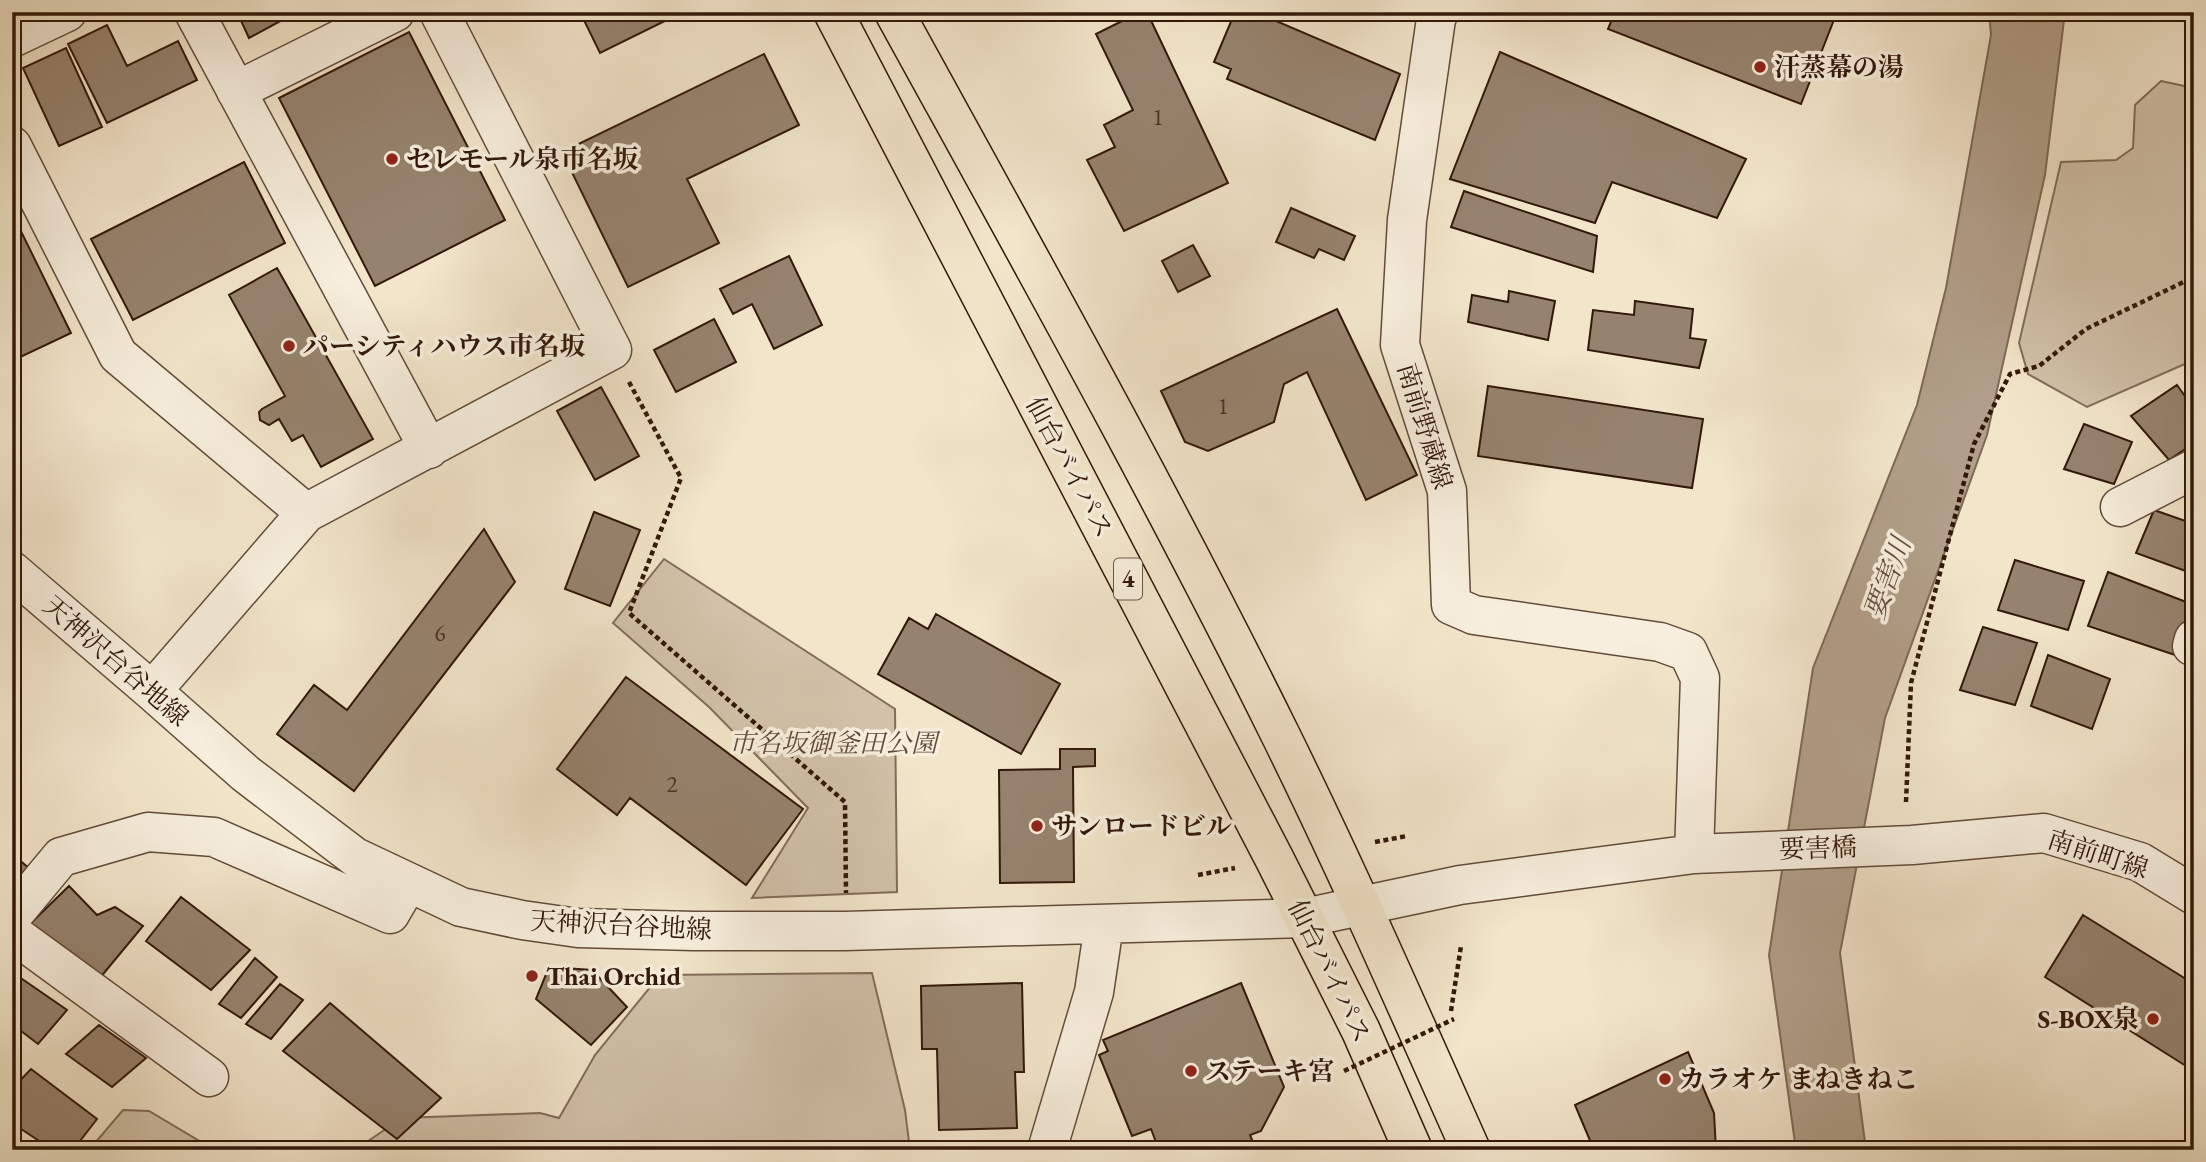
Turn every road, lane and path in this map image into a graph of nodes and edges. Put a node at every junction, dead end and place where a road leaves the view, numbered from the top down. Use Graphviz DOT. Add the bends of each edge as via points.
graph roads {
  1 [pos="66,12"];
  2 [pos="194,12"];
  3 [pos="395,12"];
  4 [pos="439,12"];
  5 [pos="832,12"];
  6 [pos="894,12"];
  7 [pos="1439,12"];
  8 [pos="12,38"];
  9 [pos="236,91"];
  10 [pos="12,146"];
  11 [pos="2194,277"];
  12 [pos="612,350"];
  13 [pos="429,449"];
  14 [pos="2194,470"];
  15 [pos="2120,507"];
  16 [pos="306,513"];
  17 [pos="12,571"];
  18 [pos="152,691"];
  19 [pos="1906,802"];
  20 [pos="1912,845"];
  21 [pos="1709,853"];
  22 [pos="408,883"];
  23 [pos="2194,895"];
  24 [pos="846,901"];
  25 [pos="1361,905"];
  26 [pos="12,916"];
  27 [pos="1304,918"];
  28 [pos="1104,925"];
  29 [pos="12,933"];
  30 [pos="1461,946"];
  31 [pos="1451,1012"];
  32 [pos="1454,1019"];
  33 [pos="1344,1071"];
  34 [pos="209,1077"];
  35 [pos="1047,1150"];
  36 [pos="1413,1150"];
  37 [pos="1471,1150"];
  1 -- 8 [label="street"];
  2 -- 9 [label="street"];
  3 -- 9 [label="street"];
  4 -- 12 [label="street"];
  5 -- 27 [label="highway, 仙台バイパス / 4"];
  6 -- 25 [label="highway, 仙台バイパス" via="1171,522"];
  7 -- 21 [label="street, 南前野蔵線" via="1407,220 1400,345 1447,491 1451,605 1474,615 1660,642 1688,652 1700,678"];
  9 -- 13 [label="street"];
  10 -- 16 [label="street" via="118,355"];
  11 -- 19 [label="path" via="2086,329 2039,366 2010,374 1974,444 1912,682"];
  12 -- 13 [label="street"];
  12 -- 24 [label="path" via="681,478 629,613 845,802"];
  13 -- 16 [label="street"];
  14 -- 15 [label="street"];
  16 -- 18 [label="street"];
  17 -- 18 [label="street, 天神沢台谷地線"];
  18 -- 22 [label="street, 天神沢台谷地線" via="246,774 355,857"];
  20 -- 21 [label="street, 要害橋"];
  20 -- 23 [label="street, 南前町線" via="2044,833 2140,862"];
  21 -- 25 [label="street, 要害橋" via="1460,886"];
  22 -- 26 [label="street" via="390,914 214,837 148,832 61,857"];
  22 -- 28 [label="street, 天神沢台谷地線" via="461,907 578,928 694,932"];
  25 -- 27 [label="street, 天神沢台谷地線"];
  25 -- 37 [label="highway, 仙台バイパス"];
  27 -- 28 [label="street, 天神沢台谷地線"];
  27 -- 36 [label="highway, 仙台バイパス / 4" via="1361,1031"];
  28 -- 35 [label="street" via="1094,992"];
  29 -- 34 [label="street"];
  30 -- 31 [label="path"];
  32 -- 33 [label="path, bridge"];
}
